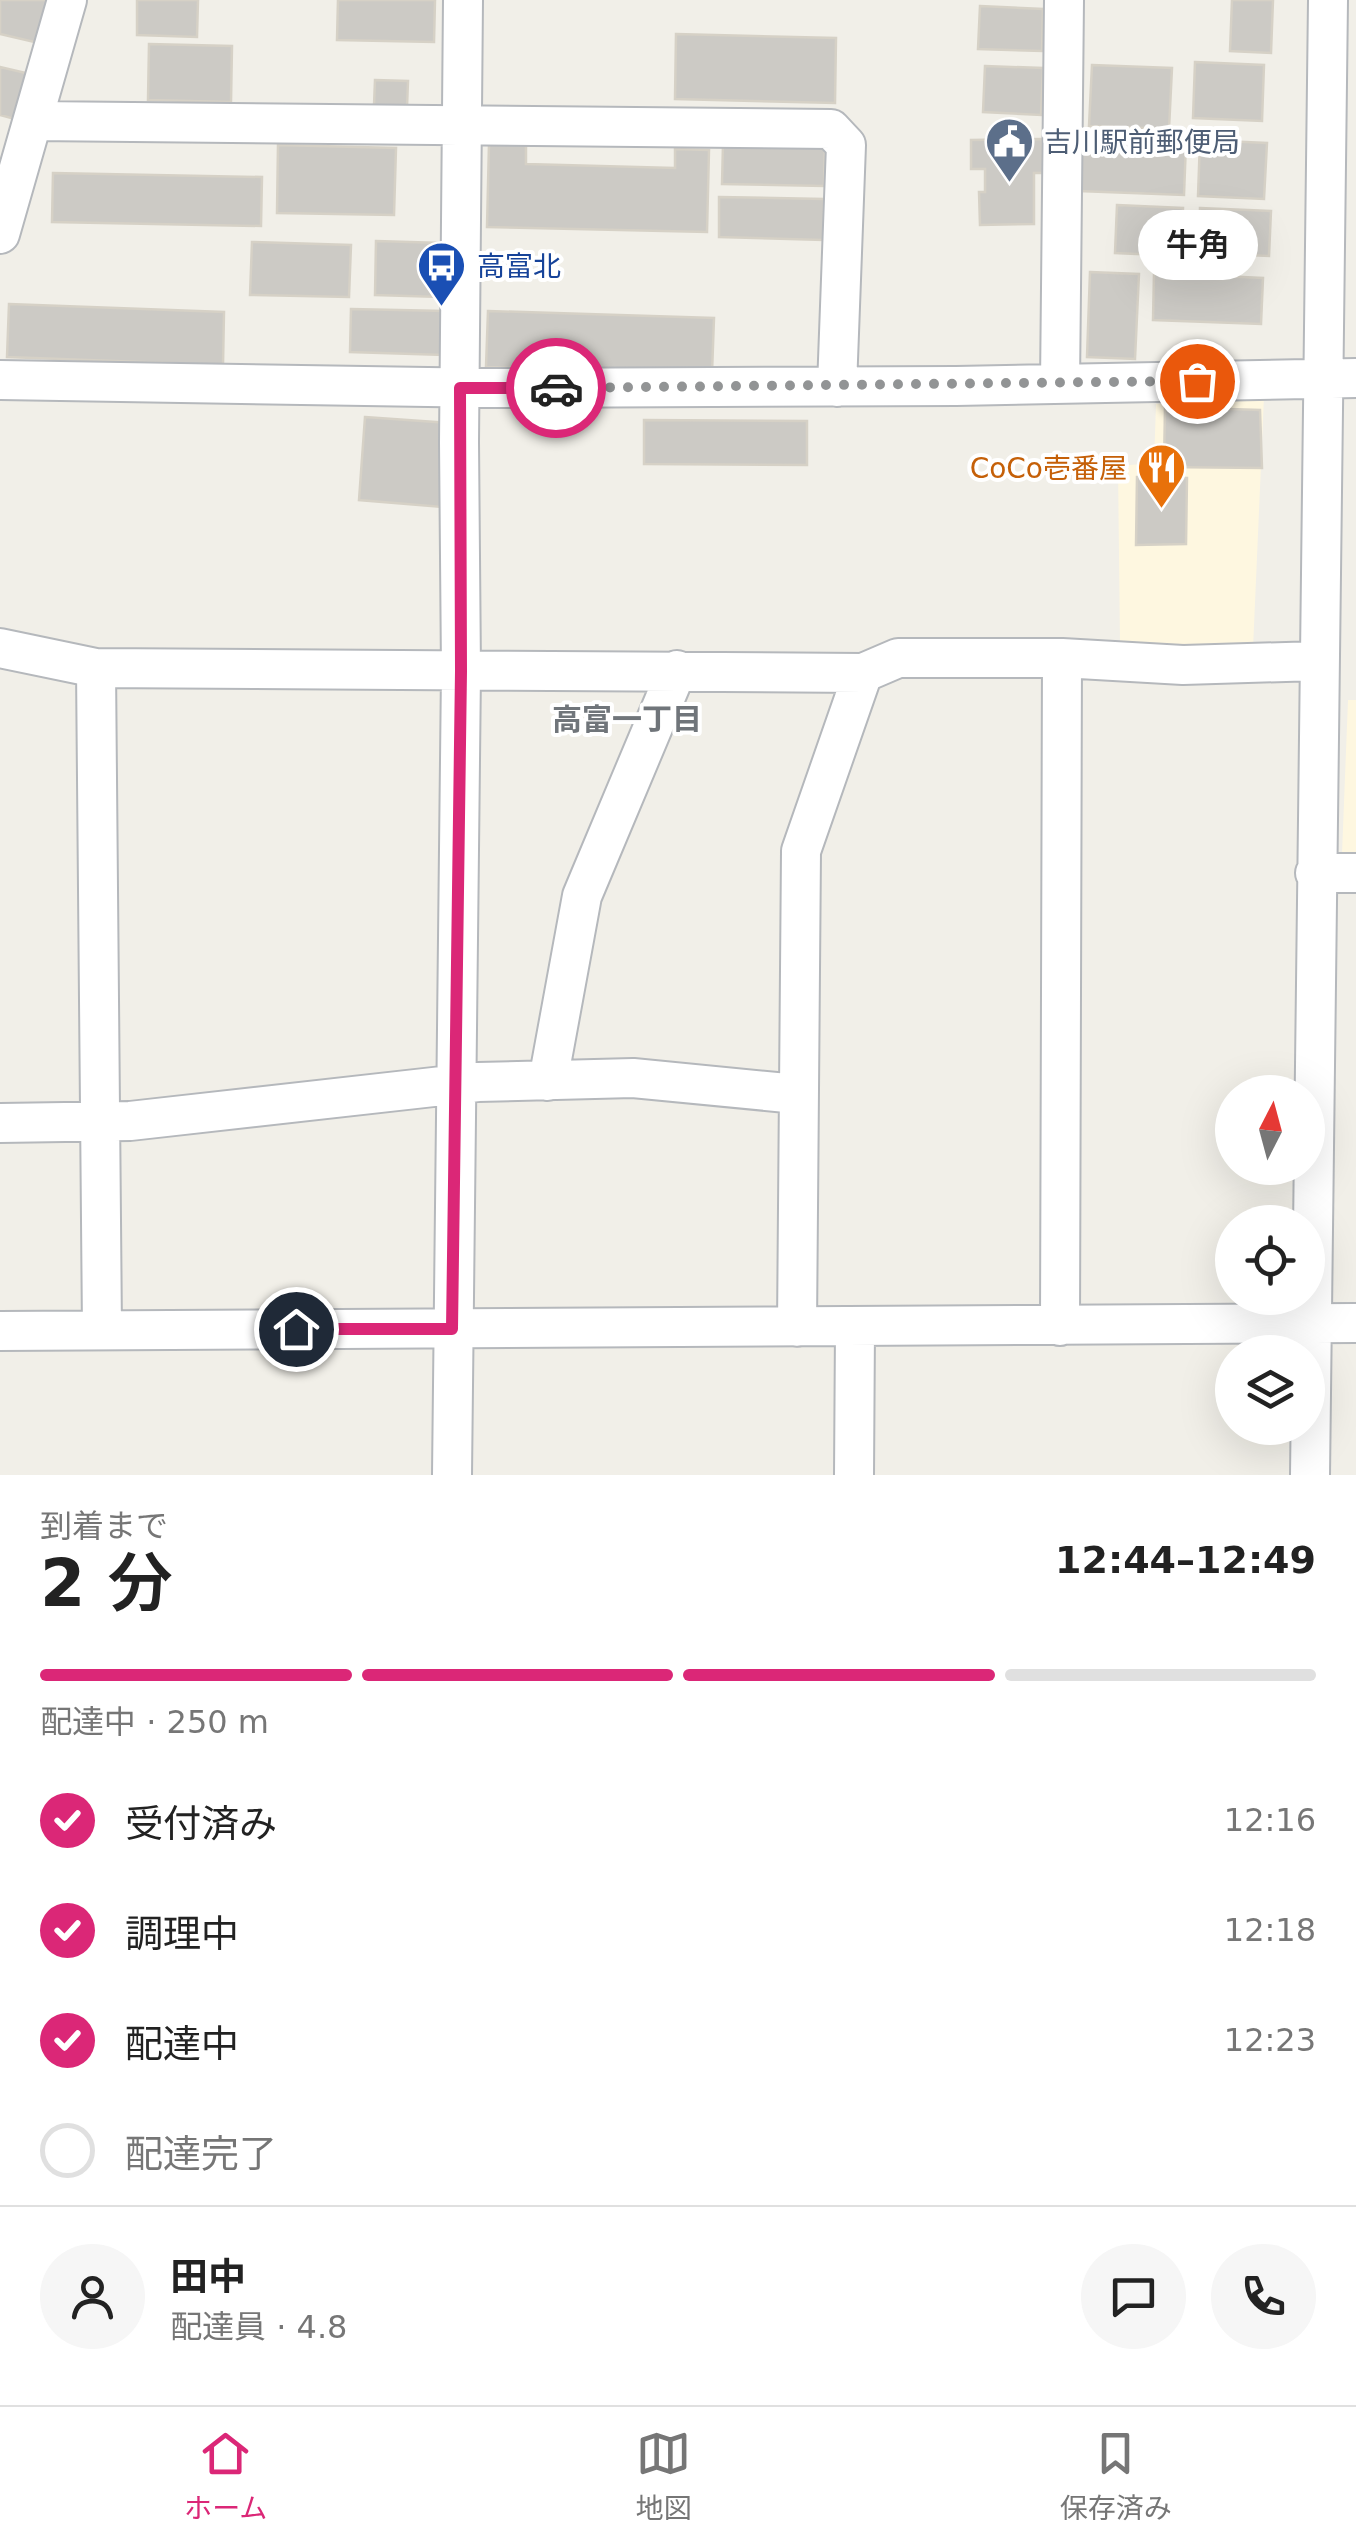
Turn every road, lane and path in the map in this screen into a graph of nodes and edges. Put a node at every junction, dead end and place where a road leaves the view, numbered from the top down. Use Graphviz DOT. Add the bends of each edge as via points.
graph roads {
  1 [pos="67,0"];
  2 [pos="463,0"];
  3 [pos="1064,0"];
  4 [pos="1328,0"];
  5 [pos="462,124"];
  6 [pos="21,133"];
  7 [pos="0,234"];
  8 [pos="1339,378"];
  9 [pos="0,380"];
  10 [pos="1060,384"];
  11 [pos="837,387"];
  12 [pos="460,388"];
  13 [pos="0,648"];
  14 [pos="1062,658"];
  15 [pos="1318,661"];
  16 [pos="96,668"];
  17 [pos="677,670"];
  18 [pos="461,671"];
  19 [pos="863,673"];
  20 [pos="1316,873"];
  21 [pos="1356,873"];
  22 [pos="548,1081"];
  23 [pos="456,1084"];
  24 [pos="797,1094"];
  25 [pos="100,1122"];
  26 [pos="0,1123"];
  27 [pos="1313,1323"];
  28 [pos="1356,1323"];
  29 [pos="1060,1326"];
  30 [pos="797,1328"];
  31 [pos="855,1328"];
  32 [pos="452,1329"];
  33 [pos="0,1330"];
  34 [pos="102,1330"];
  35 [pos="452,1475"];
  36 [pos="854,1475"];
  37 [pos="1310,1475"];
  1 -- 6 [label="street"];
  2 -- 5 [label="street"];
  3 -- 10 [label="street"];
  4 -- 8 [label="street"];
  5 -- 6 [label="street"];
  5 -- 11 [label="street" via="831,130 846,146"];
  5 -- 12 [label="street"];
  6 -- 7 [label="street"];
  8 -- 10 [label="street"];
  8 -- 15 [label="street"];
  9 -- 12 [label="street"];
  10 -- 11 [label="street"];
  11 -- 12 [label="street"];
  12 -- 18 [label="street"];
  13 -- 16 [label="street"];
  14 -- 15 [label="street" via="1183,665"];
  14 -- 19 [label="street" via="898,658"];
  14 -- 29 [label="street"];
  15 -- 20 [label="street"];
  16 -- 18 [label="street"];
  16 -- 25 [label="street"];
  17 -- 18 [label="street"];
  17 -- 19 [label="street"];
  17 -- 22 [label="street" via="582,896"];
  18 -- 23 [label="street"];
  19 -- 24 [label="street" via="802,851"];
  20 -- 21 [label="street"];
  20 -- 27 [label="street"];
  22 -- 23 [label="street"];
  22 -- 24 [label="street" via="633,1078"];
  23 -- 25 [label="street"];
  23 -- 32 [label="street"];
  24 -- 30 [label="street"];
  25 -- 26 [label="street"];
  25 -- 34 [label="street"];
  27 -- 28 [label="street"];
  27 -- 29 [label="street"];
  27 -- 37 [label="street"];
  29 -- 31 [label="street"];
  30 -- 31 [label="street"];
  30 -- 32 [label="street"];
  31 -- 36 [label="street"];
  32 -- 34 [label="street"];
  32 -- 35 [label="street"];
  33 -- 34 [label="street"];
}
